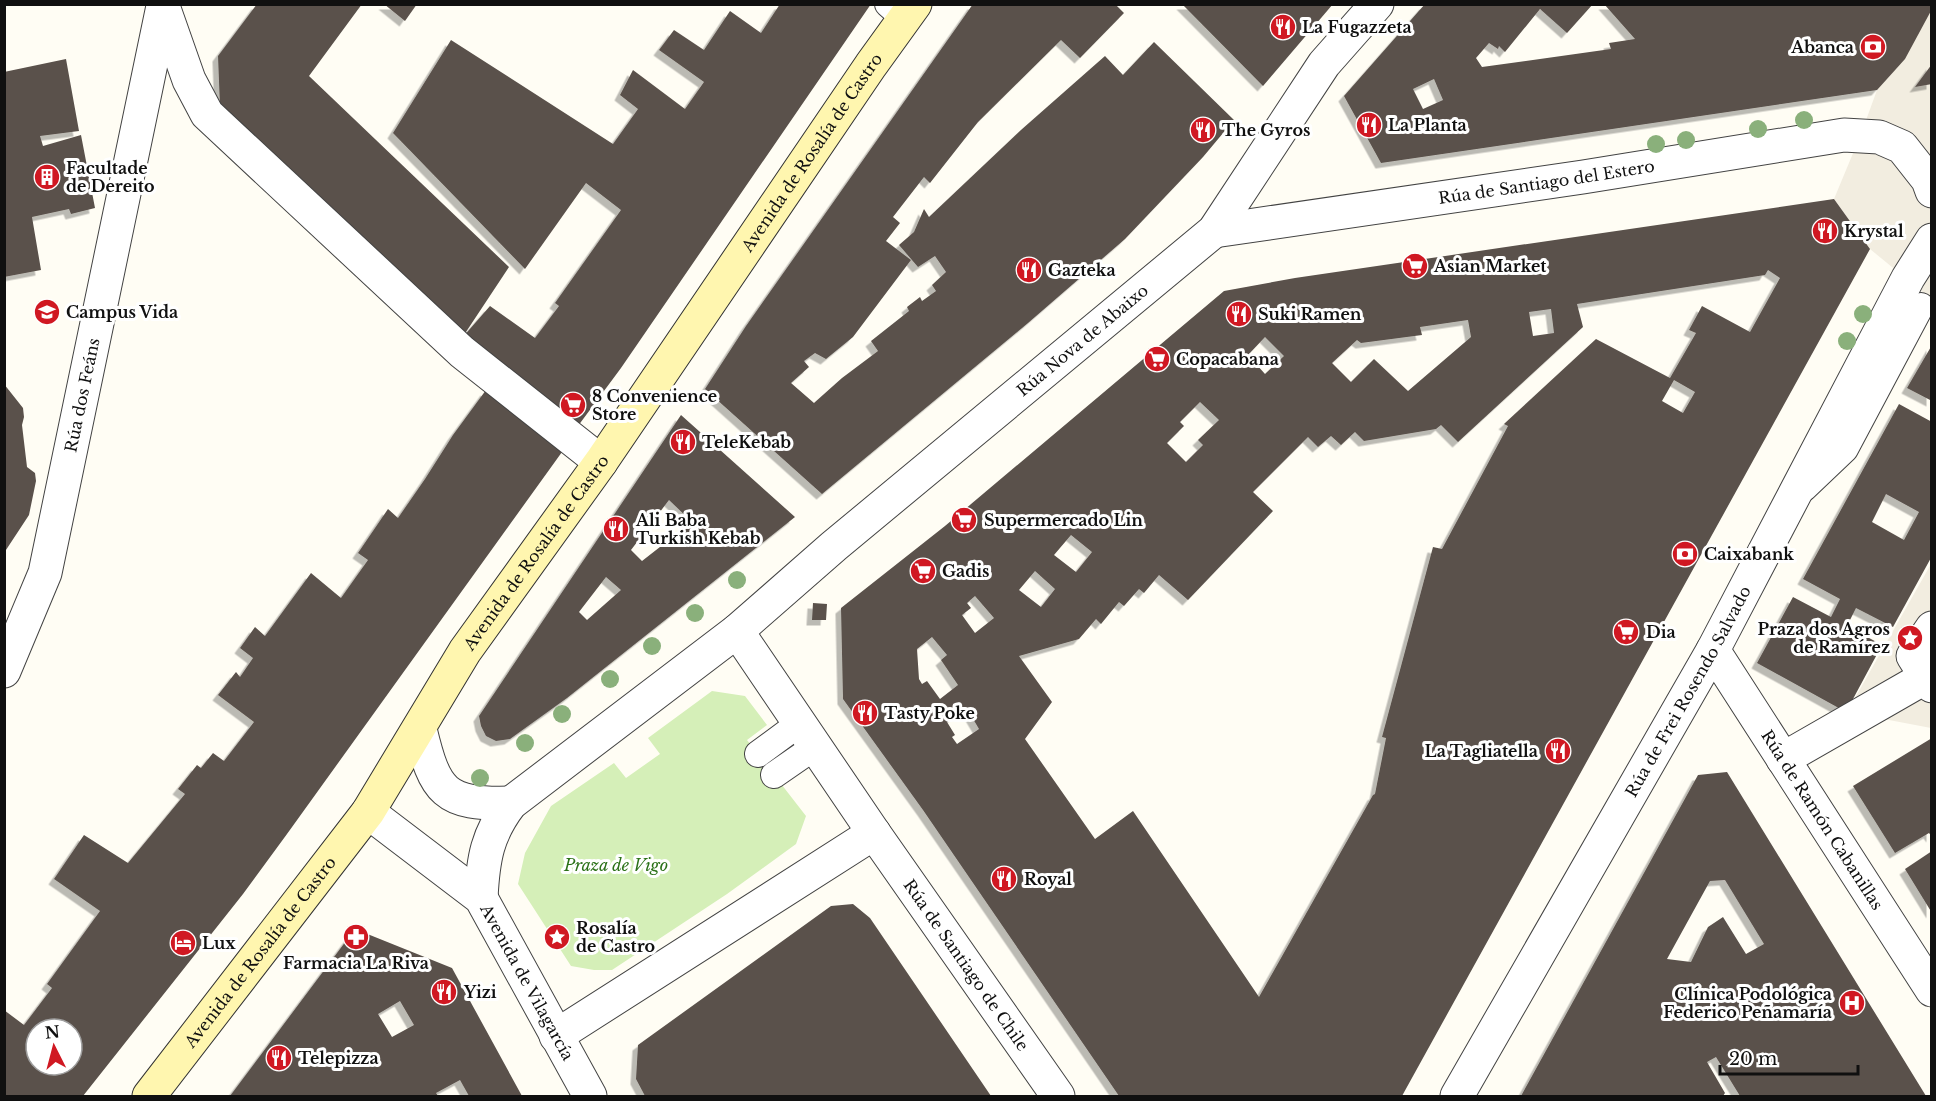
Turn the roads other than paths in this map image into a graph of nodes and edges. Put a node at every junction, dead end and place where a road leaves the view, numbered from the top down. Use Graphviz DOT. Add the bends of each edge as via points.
graph roads {
  1 [pos="1377,4"];
  2 [pos="163,5"];
  3 [pos="903,9"];
  4 [pos="1932,191"];
  5 [pos="1214,231"];
  6 [pos="1932,240"];
  7 [pos="601,462"];
  8 [pos="1932,628"];
  9 [pos="737,631"];
  10 [pos="1713,650"];
  11 [pos="4,671"];
  12 [pos="1929,682"];
  13 [pos="420,729"];
  14 [pos="808,735"];
  15 [pos="758,754"];
  16 [pos="1783,759"];
  17 [pos="774,774"];
  18 [pos="511,803"];
  19 [pos="368,812"];
  20 [pos="874,833"];
  21 [pos="481,898"];
  22 [pos="1932,990"];
  23 [pos="556,1036"];
  24 [pos="149,1096"];
  25 [pos="590,1096"];
  26 [pos="1058,1096"];
  27 [pos="1457,1096"];
  1 -- 5 [label="street, Rúa Nova de Abaixo" via="1324,64"];
  2 -- 7 [label="street, Rúa dos Feáns" via="189,80 207,114 462,351"];
  2 -- 11 [label="street, Rúa dos Feáns" via="45,573"];
  3 -- 7 [label="street, Avenida de Rosalía de Castro" via="870,65"];
  4 -- 5 [label="street, Rúa de Santiago del Estero" via="1902,147 1879,137 1844,135"];
  5 -- 9 [label="street, Rúa Nova de Abaixo"];
  6 -- 10 [label="street, Rúa de Frei Rosendo Salvado" via="1914,292 1792,499"];
  7 -- 13 [label="street, Avenida de Rosalía de Castro" via="465,651"];
  8 -- 12 [label="street" via="1913,656"];
  9 -- 14 [label="street"];
  9 -- 18 [label="street"];
  10 -- 16 [label="street, Rúa de Ramón Cabanillas"];
  10 -- 27 [label="street, Rúa de Frei Rosendo Salvado"];
  12 -- 16 [label="street"];
  13 -- 18 [label="street" via="435,778 454,797 482,804"];
  13 -- 19 [label="street, Avenida de Rosalía de Castro"];
  14 -- 15 [label="lane"];
  14 -- 17 [label="lane"];
  14 -- 20 [label="street"];
  16 -- 22 [label="street, Rúa de Ramón Cabanillas"];
  18 -- 21 [label="street" via="487,845"];
  19 -- 21 [label="street, Avenida de Vilagarcía"];
  19 -- 24 [label="street, Avenida de Rosalía de Castro"];
  20 -- 23 [label="street"];
  20 -- 26 [label="street, Rúa de Santiago de Chile"];
  21 -- 23 [label="street, Avenida de Vilagarcía"];
  23 -- 25 [label="street, Avenida de Vilagarcía"];
}
